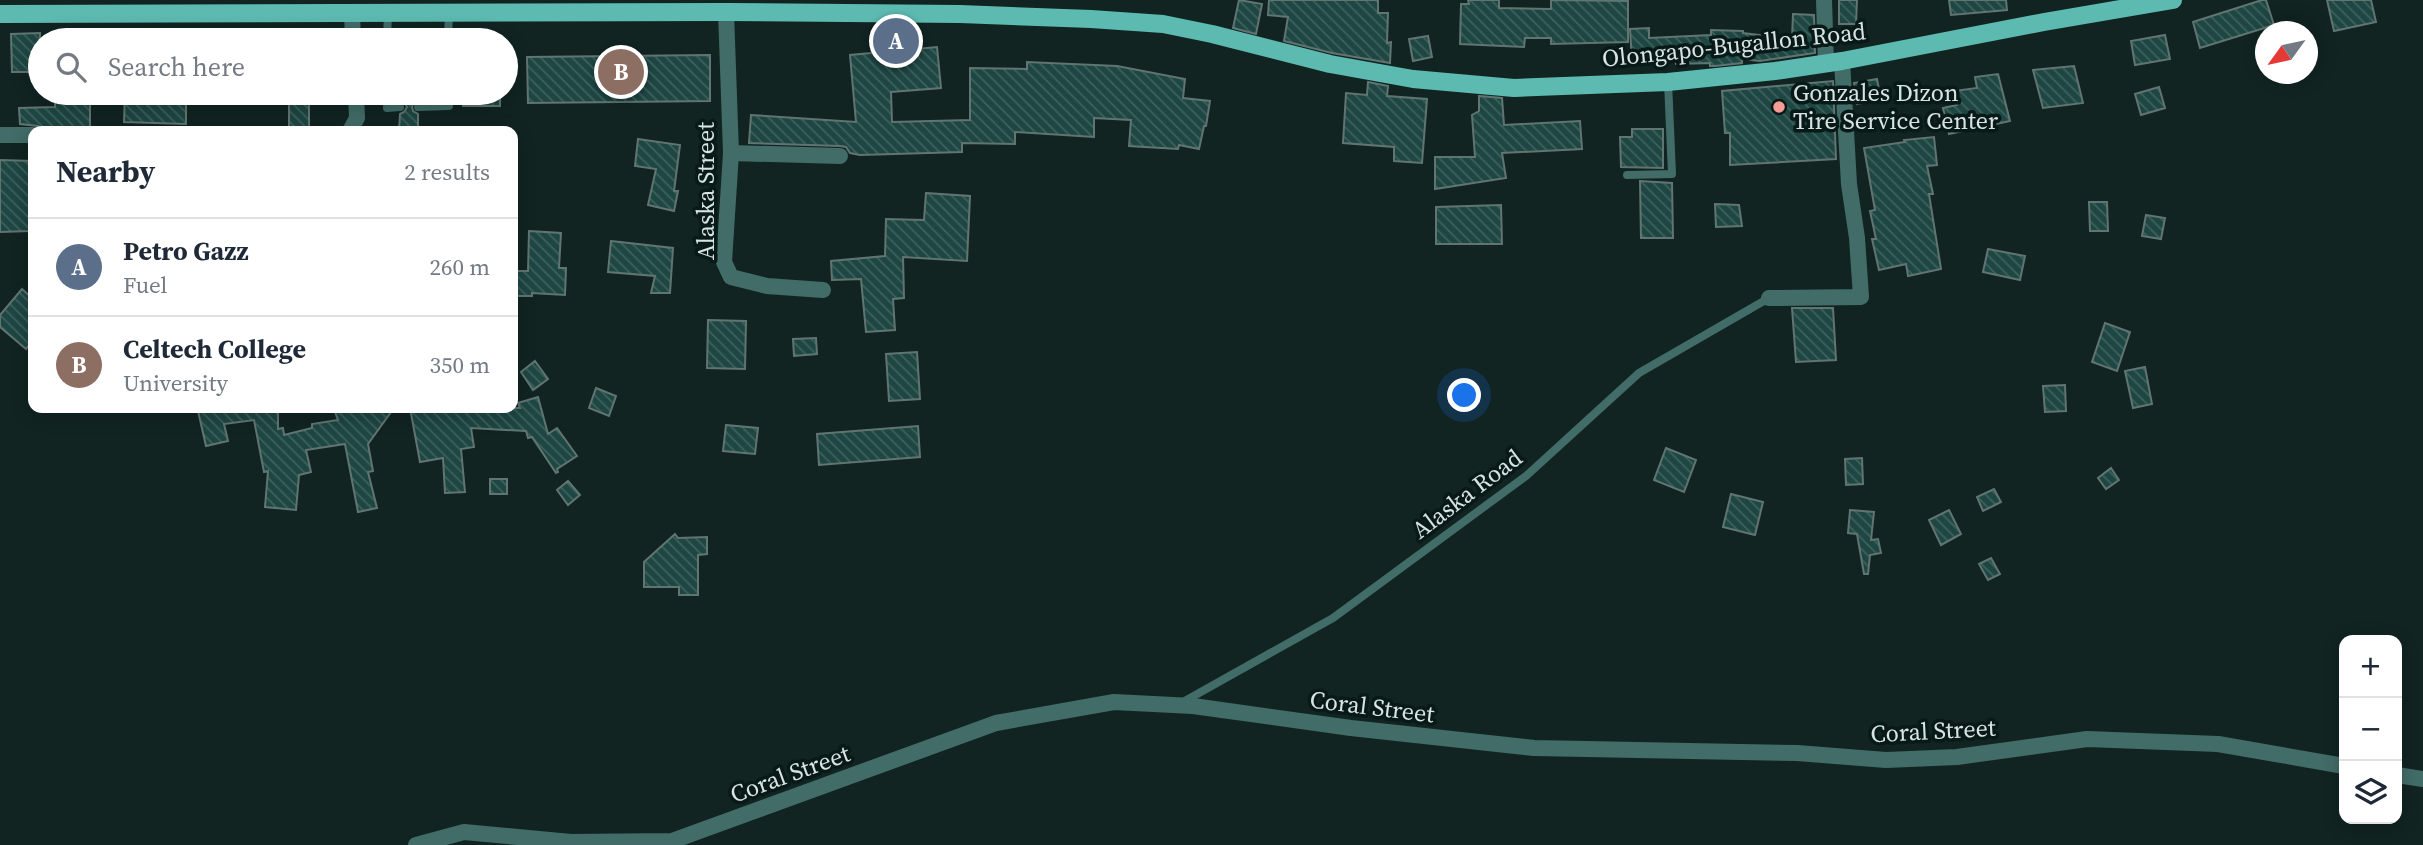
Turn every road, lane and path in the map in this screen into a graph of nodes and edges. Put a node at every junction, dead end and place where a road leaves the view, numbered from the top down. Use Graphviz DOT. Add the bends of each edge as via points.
graph roads {
  1 [pos="1824,0"];
  2 [pos="2174,0"];
  3 [pos="417,6"];
  4 [pos="487,6"];
  5 [pos="151,7"];
  6 [pos="312,7"];
  7 [pos="388,12"];
  8 [pos="449,12"];
  9 [pos="726,12"];
  10 [pos="352,13"];
  11 [pos="0,14"];
  12 [pos="353,28"];
  13 [pos="387,28"];
  14 [pos="448,28"];
  15 [pos="1834,63"];
  16 [pos="1668,82"];
  17 [pos="356,105"];
  18 [pos="387,105"];
  19 [pos="449,105"];
  20 [pos="400,107"];
  21 [pos="418,107"];
  22 [pos="353,126"];
  23 [pos="0,135"];
  24 [pos="28,135"];
  25 [pos="731,153"];
  26 [pos="840,156"];
  27 [pos="1627,175"];
  28 [pos="823,290"];
  29 [pos="1769,299"];
  30 [pos="1177,706"];
  31 [pos="2339,765"];
  32 [pos="2402,776"];
  33 [pos="2423,779"];
  34 [pos="416,845"];
  1 -- 15 [label="street"];
  2 -- 15 [label="main road, Olongapo-Bugallon Road"];
  3 -- 7 [label="main road, Olongapo-Bugallon Road"];
  3 -- 8 [label="main road, Olongapo-Bugallon Road"];
  4 -- 8 [label="main road, Olongapo-Bugallon Road"];
  4 -- 9 [label="main road, Olongapo-Bugallon Road"];
  5 -- 6 [label="main road, Olongapo-Bugallon Road"];
  5 -- 11 [label="main road, Olongapo-Bugallon Road"];
  6 -- 10 [label="main road, Olongapo-Bugallon Road"];
  7 -- 10 [label="main road, Olongapo-Bugallon Road"];
  7 -- 13 [label="lane"];
  8 -- 14 [label="lane"];
  9 -- 16 [label="main road, Olongapo-Bugallon Road" via="960,14 1163,24 1413,79 1514,88"];
  9 -- 25 [label="street, Alaska Street"];
  10 -- 12 [label="street"];
  15 -- 16 [label="main road, Olongapo-Bugallon Road"];
  15 -- 29 [label="street" via="1861,297"];
  16 -- 27 [label="lane" via="1672,174"];
  17 -- 22 [label="street"];
  18 -- 20 [label="lane"];
  19 -- 21 [label="lane"];
  23 -- 24 [label="street"];
  25 -- 26 [label="street"];
  25 -- 28 [label="street, Alaska Street" via="724,262 731,277 767,286"];
  29 -- 30 [label="lane, Alaska Road" via="1639,373 1526,476 1333,618"];
  30 -- 31 [label="street, Coral Street" via="1534,748 1797,753 1886,760 1957,757 2087,739 2218,744"];
  30 -- 34 [label="street, Coral Street" via="1114,702 996,723 672,841 570,842 464,832"];
  32 -- 33 [label="street"];
}
